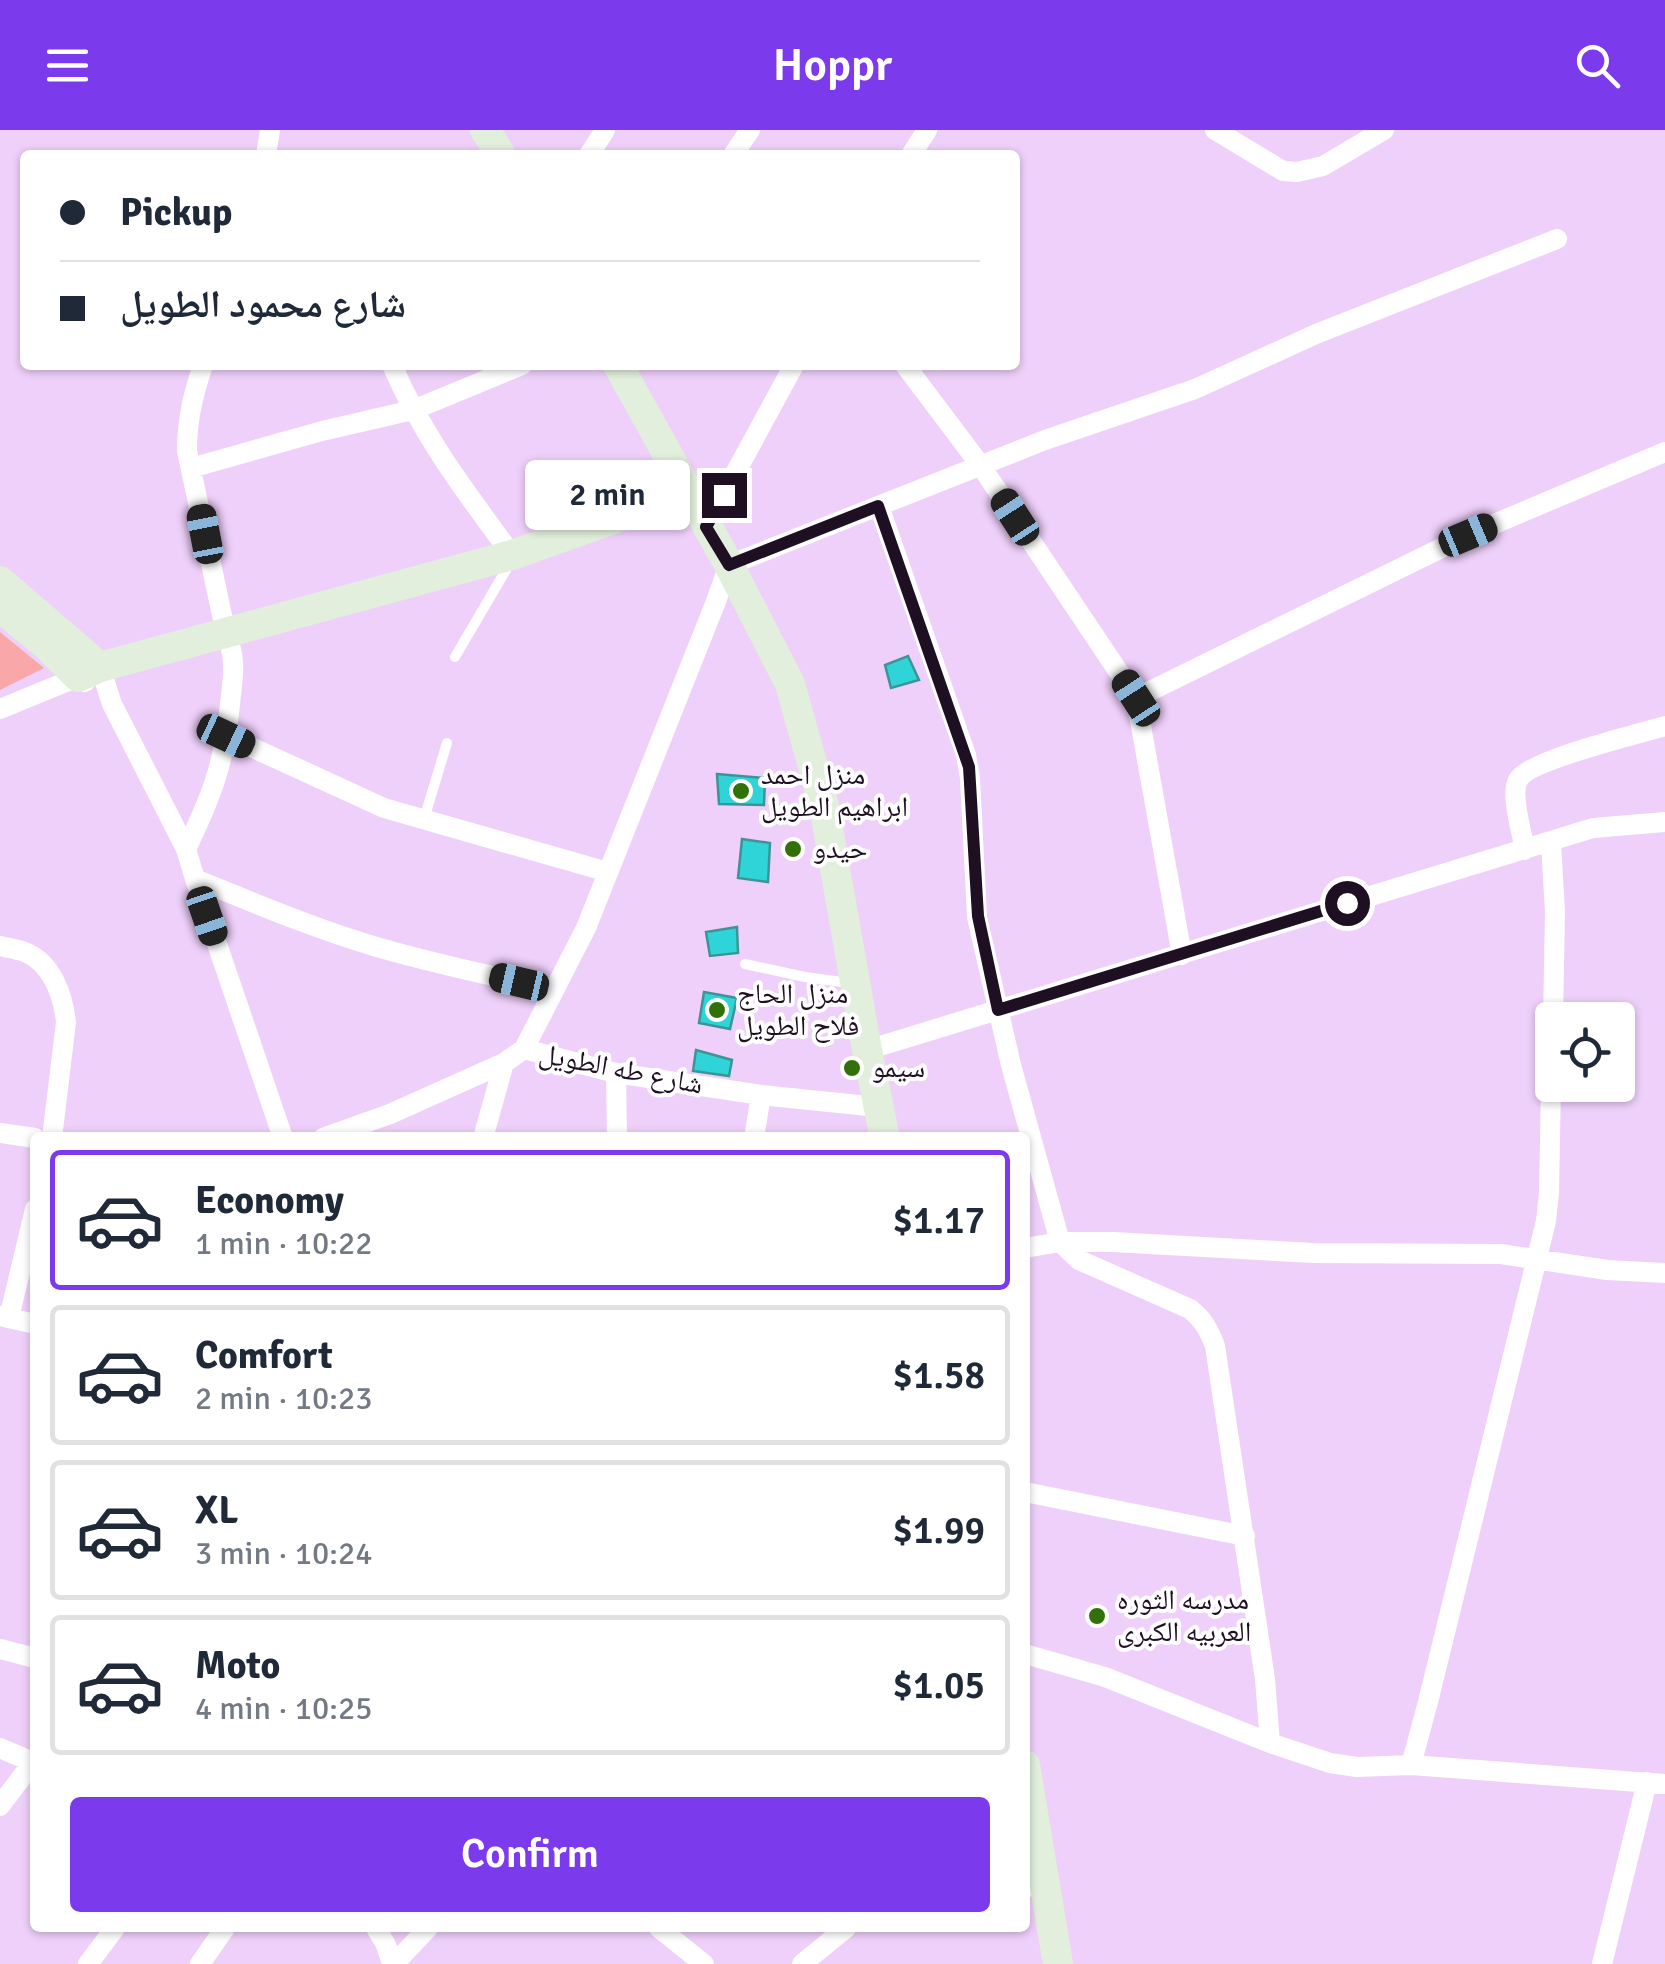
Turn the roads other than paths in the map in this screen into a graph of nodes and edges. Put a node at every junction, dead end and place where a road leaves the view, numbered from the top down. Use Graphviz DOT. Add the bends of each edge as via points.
graph roads {
  1 [pos="1215,130"];
  2 [pos="1384,130"];
  3 [pos="1557,239"];
  4 [pos="201,370"];
  5 [pos="394,370"];
  6 [pos="510,370"];
  7 [pos="621,370"];
  8 [pos="791,370"];
  9 [pos="910,370"];
  10 [pos="413,410"];
  11 [pos="1665,452"];
  12 [pos="981,466"];
  13 [pos="191,468"];
  14 [pos="688,492"];
  15 [pos="878,506"];
  16 [pos="706,527"];
  17 [pos="512,554"];
  18 [pos="729,565"];
  19 [pos="0,582"];
  20 [pos="0,607"];
  21 [pos="226,634"];
  22 [pos="455,658"];
  23 [pos="89,672"];
  24 [pos="1136,698"];
  25 [pos="0,709"];
  26 [pos="1665,726"];
  27 [pos="226,736"];
  28 [pos="447,744"];
  29 [pos="423,820"];
  30 [pos="1665,822"];
  31 [pos="1550,843"];
  32 [pos="186,848"];
  33 [pos="1525,850"];
  34 [pos="608,872"];
  35 [pos="195,879"];
  36 [pos="0,946"];
  37 [pos="1182,956"];
  38 [pos="745,964"];
  39 [pos="856,984"];
  40 [pos="554,990"];
  41 [pos="1553,1002"];
  42 [pos="998,1010"];
  43 [pos="524,1049"];
  44 [pos="867,1050"];
  45 [pos="504,1063"];
  46 [pos="616,1073"];
  47 [pos="761,1095"];
  48 [pos="1551,1102"];
  49 [pos="878,1107"];
  50 [pos="53,1132"];
  51 [pos="281,1132"];
  52 [pos="340,1132"];
  53 [pos="485,1132"];
  54 [pos="617,1132"];
  55 [pos="755,1132"];
  56 [pos="884,1132"];
  57 [pos="1030,1132"];
  58 [pos="0,1133"];
  59 [pos="1030,1134"];
  60 [pos="30,1137"];
  61 [pos="30,1226"];
  62 [pos="1060,1242"];
  63 [pos="1030,1247"];
  64 [pos="1538,1259"];
  65 [pos="1665,1274"];
  66 [pos="4,1317"];
  67 [pos="30,1323"];
  68 [pos="1030,1493"];
  69 [pos="1244,1536"];
  70 [pos="0,1649"];
  71 [pos="1030,1655"];
  72 [pos="30,1657"];
  73 [pos="1270,1743"];
  74 [pos="0,1748"];
  75 [pos="30,1760"];
  76 [pos="1411,1764"];
  77 [pos="30,1767"];
  78 [pos="1656,1783"];
  79 [pos="0,1806"];
  80 [pos="1030,1851"];
  81 [pos="1032,1886"];
  82 [pos="112,1932"];
  83 [pos="222,1932"];
  84 [pos="378,1932"];
  85 [pos="424,1932"];
  86 [pos="664,1932"];
  87 [pos="841,1932"];
  88 [pos="88,1964"];
  89 [pos="200,1964"];
  90 [pos="393,1964"];
  91 [pos="704,1964"];
  92 [pos="802,1964"];
  93 [pos="1041,1964"];
  94 [pos="1058,1964"];
  95 [pos="1602,1964"];
  1 -- 2 [label="street" via="1283,171 1297,172 1323,166"];
  3 -- 12 [label="street" via="1195,388"];
  4 -- 13 [label="street" via="187,429"];
  5 -- 10 [label="street"];
  6 -- 10 [label="street"];
  7 -- 14 [label="street"];
  8 -- 16 [label="street"];
  9 -- 12 [label="street"];
  10 -- 13 [label="street"];
  10 -- 17 [label="street" via="450,473"];
  11 -- 24 [label="street" via="1468,535"];
  12 -- 15 [label="street"];
  12 -- 24 [label="street"];
  13 -- 21 [label="street"];
  14 -- 16 [label="street"];
  14 -- 17 [label="street"];
  15 -- 18 [label="street"];
  15 -- 42 [label="street" via="969,767 978,916"];
  16 -- 18 [label="street"];
  17 -- 21 [label="street"];
  17 -- 22 [label="lane"];
  18 -- 34 [label="street"];
  18 -- 39 [label="street" via="796,702 824,806"];
  19 -- 23 [label="street"];
  20 -- 23 [label="street"];
  21 -- 23 [label="street"];
  21 -- 27 [label="street" via="235,660"];
  23 -- 25 [label="street"];
  23 -- 32 [label="street"];
  24 -- 37 [label="street"];
  26 -- 33 [label="street" via="1522,774 1516,798"];
  27 -- 29 [label="street" via="362,800"];
  27 -- 32 [label="street" via="210,800"];
  28 -- 29 [label="lane"];
  29 -- 34 [label="street"];
  30 -- 31 [label="street" via="1593,828"];
  31 -- 33 [label="street"];
  31 -- 41 [label="street"];
  32 -- 35 [label="street"];
  33 -- 37 [label="street"];
  34 -- 40 [label="street"];
  35 -- 40 [label="street" via="368,944"];
  35 -- 51 [label="street"];
  36 -- 50 [label="street" via="27,952 45,967 64,1006"];
  37 -- 42 [label="street"];
  38 -- 39 [label="lane"];
  39 -- 44 [label="street"];
  40 -- 43 [label="street"];
  42 -- 44 [label="street"];
  42 -- 57 [label="street"];
  43 -- 45 [label="street, شارع طه الطويل"];
  43 -- 46 [label="street, شارع طه الطويل"];
  44 -- 49 [label="street"];
  45 -- 52 [label="street, شارع طه الطويل"];
  45 -- 53 [label="street"];
  46 -- 47 [label="street, شارع طه الطويل"];
  46 -- 54 [label="street"];
  47 -- 49 [label="street, شارع طه الطويل"];
  47 -- 55 [label="street"];
  48 -- 64 [label="street" via="1549,1193"];
  49 -- 56 [label="street"];
  58 -- 60 [label="street"];
  59 -- 62 [label="street"];
  61 -- 66 [label="street"];
  62 -- 63 [label="street"];
  62 -- 64 [label="street"];
  62 -- 69 [label="street" via="1079,1260 1190,1309 1210,1330"];
  64 -- 65 [label="street"];
  64 -- 76 [label="street"];
  66 -- 67 [label="street"];
  68 -- 69 [label="street"];
  69 -- 73 [label="street"];
  70 -- 72 [label="street"];
  71 -- 73 [label="street"];
  73 -- 76 [label="street" via="1330,1763"];
  74 -- 75 [label="street"];
  76 -- 78 [label="street"];
  77 -- 79 [label="street"];
  78 -- 95 [label="street"];
  80 -- 81 [label="street"];
  81 -- 93 [label="street"];
  81 -- 94 [label="street"];
  82 -- 88 [label="street"];
  83 -- 89 [label="street"];
  84 -- 90 [label="street"];
  85 -- 90 [label="street"];
  86 -- 91 [label="street"];
  87 -- 92 [label="street"];
}
